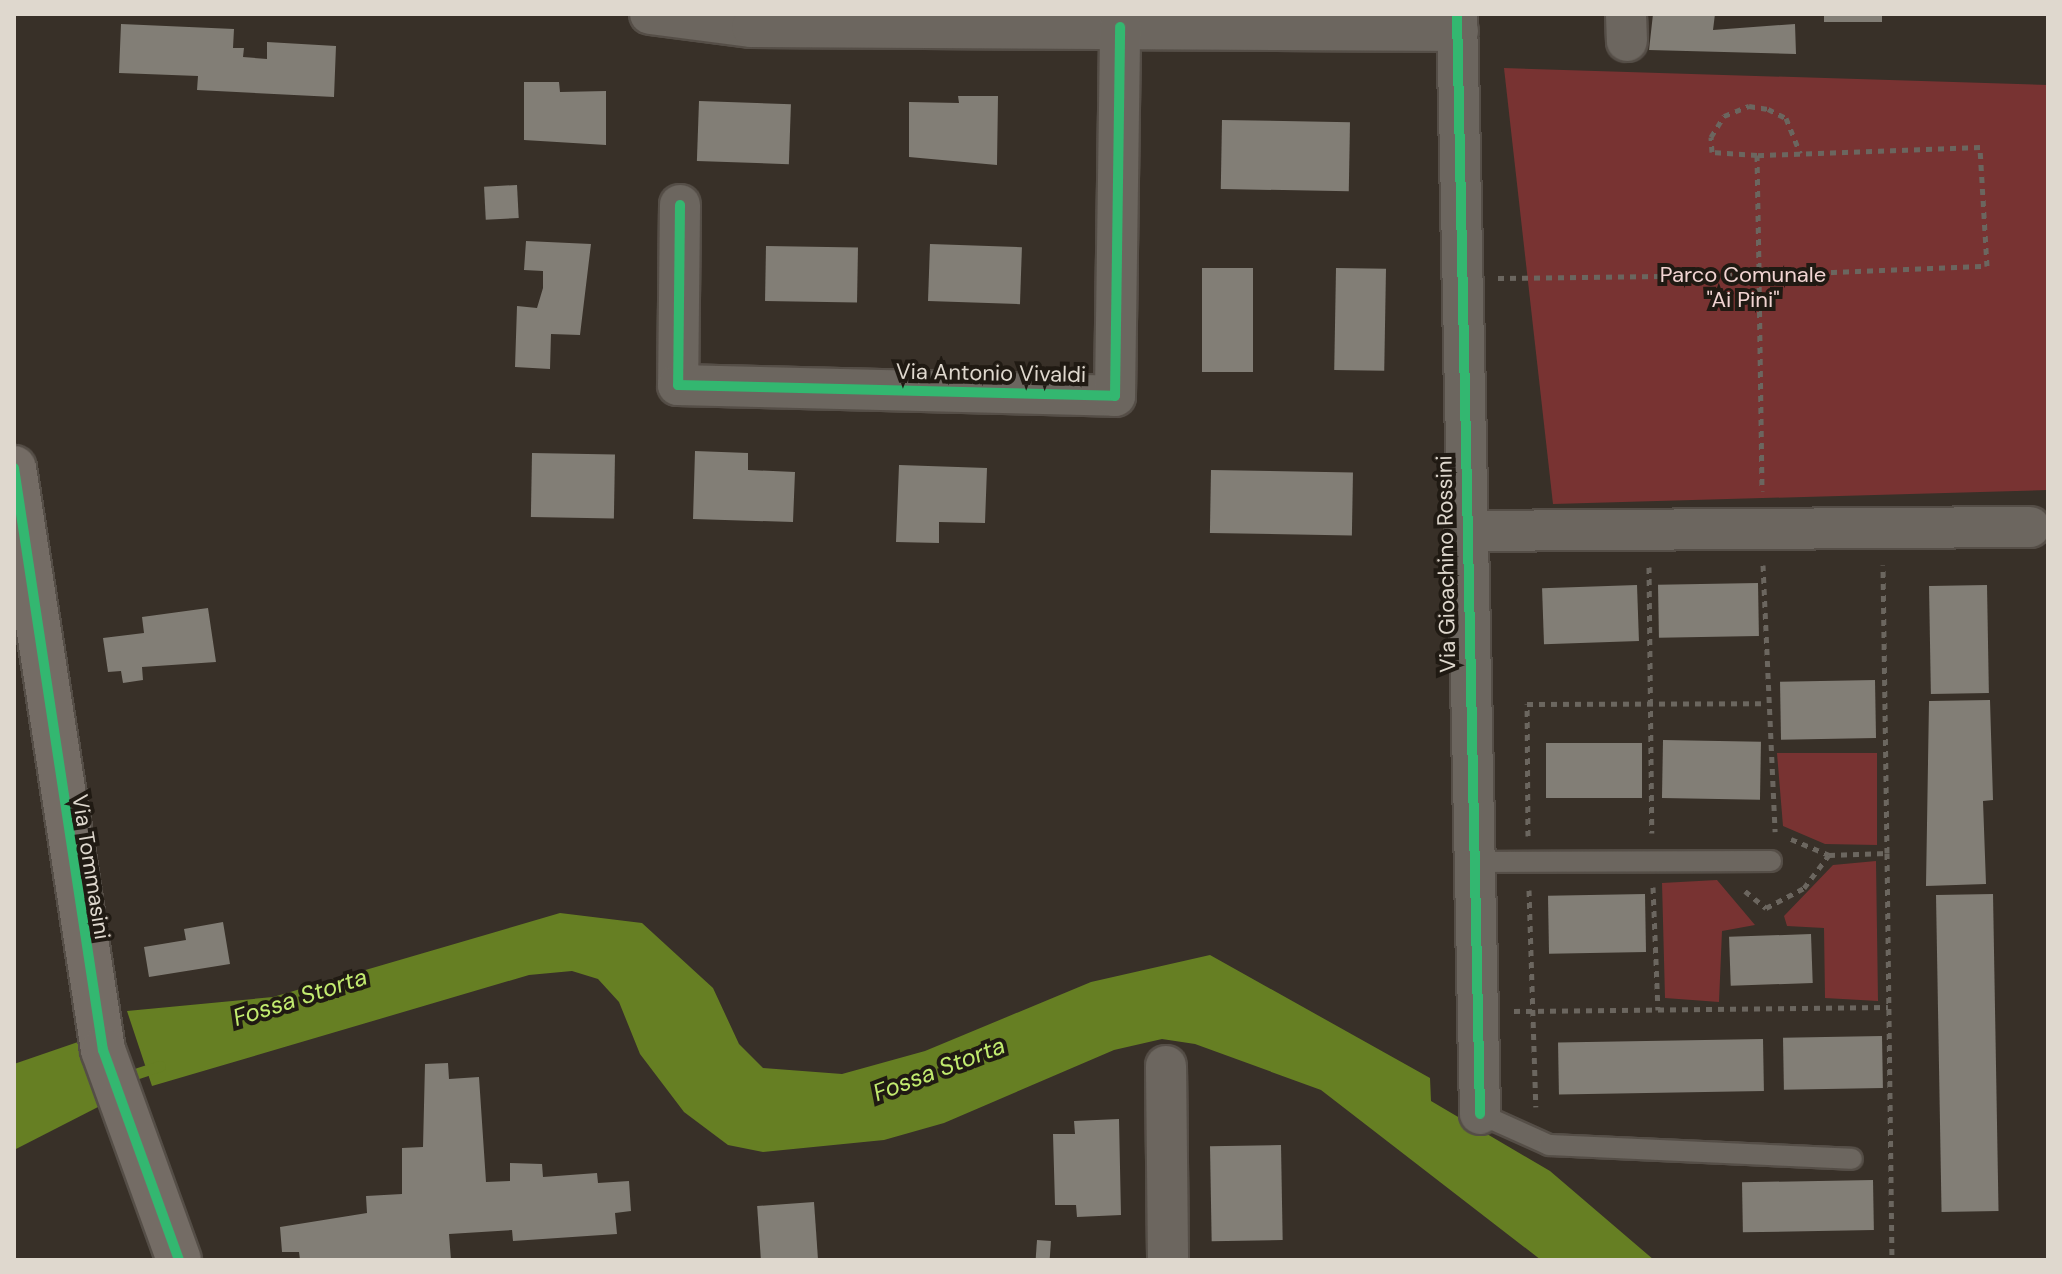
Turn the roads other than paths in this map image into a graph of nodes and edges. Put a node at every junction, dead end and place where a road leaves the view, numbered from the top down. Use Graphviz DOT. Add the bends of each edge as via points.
graph roads {
  1 [pos="650,14"];
  2 [pos="1458,23"];
  3 [pos="1120,27"];
  4 [pos="680,205"];
  5 [pos="14,468"];
  6 [pos="2030,527"];
  7 [pos="1465,531"];
  8 [pos="1771,861"];
  9 [pos="1473,862"];
  10 [pos="1166,1066"];
  11 [pos="1480,1114"];
  12 [pos="1852,1159"];
  13 [pos="179,1260"];
  14 [pos="1168,1260"];
  1 -- 3 [label="street" via="752,27"];
  2 -- 3 [label="street"];
  2 -- 7 [label="street, Via Gioachino Rossini"];
  3 -- 4 [label="street, Via Antonio Vivaldi" via="1115,396 678,385"];
  5 -- 13 [label="street, Via Tommasini" via="103,1050"];
  6 -- 7 [label="street, Via Gioachino Rossini"];
  7 -- 9 [label="street, Via Gioachino Rossini"];
  8 -- 9 [label="lane"];
  9 -- 11 [label="street, Via Gioachino Rossini"];
  10 -- 14 [label="street"];
  11 -- 12 [label="lane" via="1549,1145"];
}
